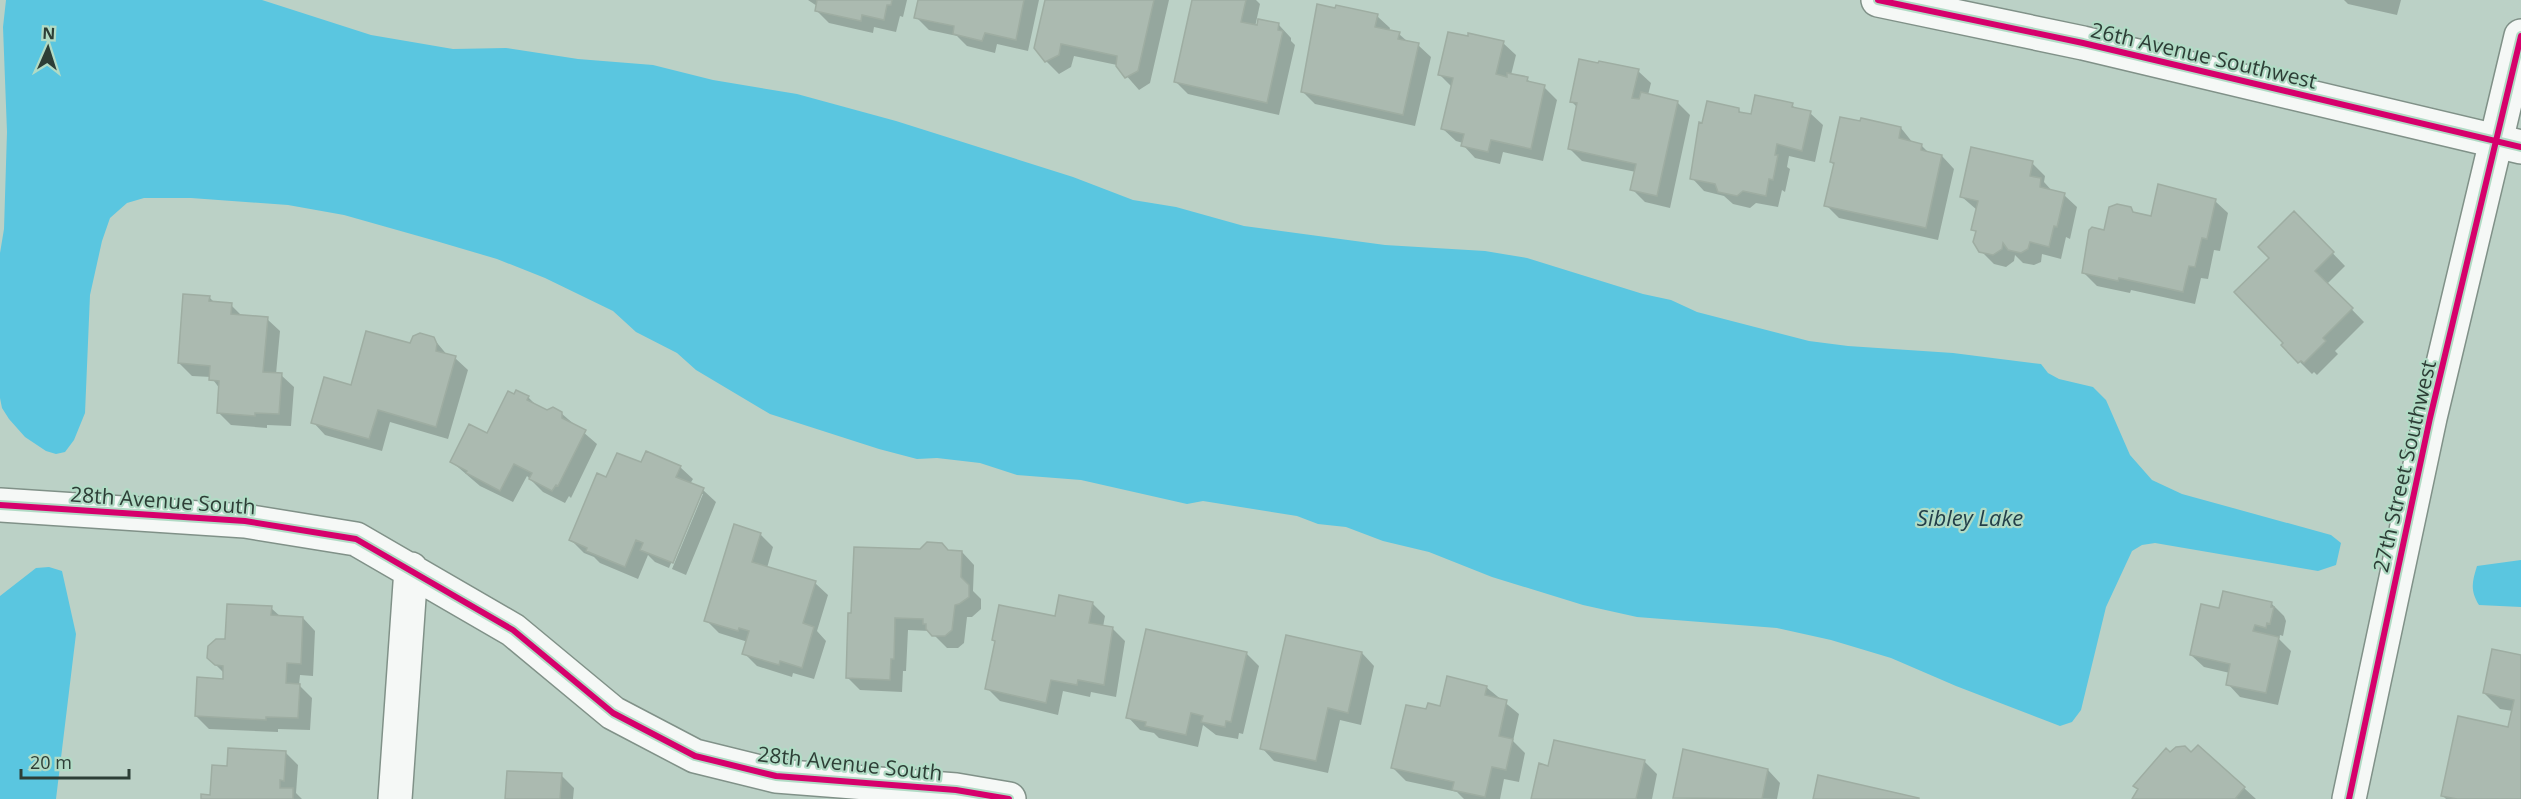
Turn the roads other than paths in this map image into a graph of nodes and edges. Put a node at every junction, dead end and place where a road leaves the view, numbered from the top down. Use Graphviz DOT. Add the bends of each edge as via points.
graph roads {
  1 [pos="1878,0"];
  2 [pos="2521,36"];
  3 [pos="2509,145"];
  4 [pos="0,505"];
  5 [pos="411,569"];
  6 [pos="395,799"];
  7 [pos="1009,799"];
  8 [pos="2349,799"];
  1 -- 3 [label="street, 26th Avenue Southwest" via="2083,43"];
  2 -- 3 [label="street, 27th Street Southwest"];
  3 -- 8 [label="street, 27th Street Southwest" via="2430,418"];
  4 -- 5 [label="street, 28th Avenue South" via="256,523 356,539"];
  5 -- 6 [label="street"];
  5 -- 7 [label="street, 28th Avenue South" via="513,630 613,712 695,756 776,776 956,790"];
}
